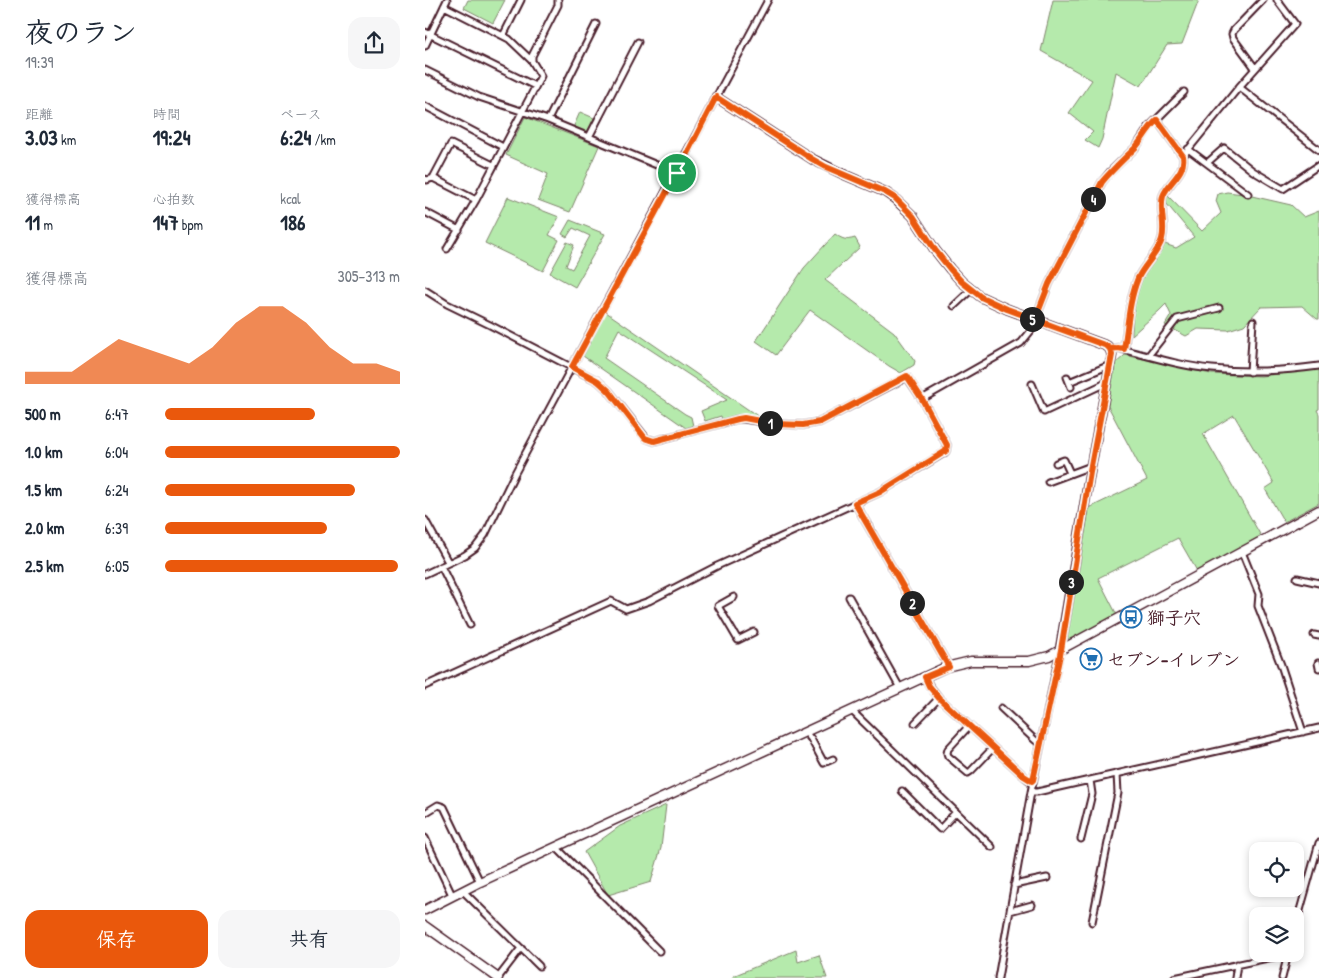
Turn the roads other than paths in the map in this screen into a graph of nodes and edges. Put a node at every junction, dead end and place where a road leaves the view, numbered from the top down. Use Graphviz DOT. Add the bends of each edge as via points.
graph roads {
  1 [pos="447,0"];
  2 [pos="521,0"];
  3 [pos="557,0"];
  4 [pos="768,0"];
  5 [pos="1263,0"];
  6 [pos="1277,0"];
  7 [pos="444,6"];
  8 [pos="595,24"];
  9 [pos="428,34"];
  10 [pos="503,36"];
  11 [pos="637,42"];
  12 [pos="425,46"];
  13 [pos="532,62"];
  14 [pos="1255,68"];
  15 [pos="425,70"];
  16 [pos="535,86"];
  17 [pos="1239,87"];
  18 [pos="1184,92"];
  19 [pos="716,97"];
  20 [pos="425,106"];
  21 [pos="522,111"];
  22 [pos="548,120"];
  23 [pos="1157,120"];
  24 [pos="589,137"];
  25 [pos="503,147"];
  26 [pos="1189,149"];
  27 [pos="1319,150"];
  28 [pos="1183,156"];
  29 [pos="1207,163"];
  30 [pos="493,165"];
  31 [pos="1319,165"];
  32 [pos="677,173"];
  33 [pos="433,178"];
  34 [pos="425,179"];
  35 [pos="1248,194"];
  36 [pos="476,200"];
  37 [pos="425,212"];
  38 [pos="459,230"];
  39 [pos="447,249"];
  40 [pos="425,290"];
  41 [pos="971,290"];
  42 [pos="954,306"];
  43 [pos="1219,308"];
  44 [pos="1037,320"];
  45 [pos="1253,321"];
  46 [pos="1110,349"];
  47 [pos="1124,349"];
  48 [pos="1148,356"];
  49 [pos="1110,365"];
  50 [pos="1319,366"];
  51 [pos="572,367"];
  52 [pos="1250,372"];
  53 [pos="1069,382"];
  54 [pos="1106,383"];
  55 [pos="1031,384"];
  56 [pos="922,399"];
  57 [pos="1056,462"];
  58 [pos="1091,466"];
  59 [pos="1070,473"];
  60 [pos="1048,482"];
  61 [pos="855,503"];
  62 [pos="1319,510"];
  63 [pos="425,520"];
  64 [pos="1242,552"];
  65 [pos="448,562"];
  66 [pos="441,566"];
  67 [pos="425,574"];
  68 [pos="1297,578"];
  69 [pos="1319,584"];
  70 [pos="734,597"];
  71 [pos="849,597"];
  72 [pos="471,625"];
  73 [pos="754,632"];
  74 [pos="1061,650"];
  75 [pos="949,667"];
  76 [pos="925,677"];
  77 [pos="425,686"];
  78 [pos="900,688"];
  79 [pos="939,698"];
  80 [pos="1001,708"];
  81 [pos="852,711"];
  82 [pos="915,723"];
  83 [pos="969,726"];
  84 [pos="1319,728"];
  85 [pos="1303,732"];
  86 [pos="806,733"];
  87 [pos="1041,742"];
  88 [pos="993,748"];
  89 [pos="833,759"];
  90 [pos="1117,774"];
  91 [pos="1033,780"];
  92 [pos="1090,780"];
  93 [pos="902,792"];
  94 [pos="1031,792"];
  95 [pos="425,812"];
  96 [pos="956,812"];
  97 [pos="425,838"];
  98 [pos="1081,839"];
  99 [pos="1319,843"];
  100 [pos="556,847"];
  101 [pos="992,847"];
  102 [pos="1312,867"];
  103 [pos="1319,869"];
  104 [pos="1047,878"];
  105 [pos="480,882"];
  106 [pos="1014,886"];
  107 [pos="463,890"];
  108 [pos="452,895"];
  109 [pos="1032,905"];
  110 [pos="1301,907"];
  111 [pos="425,910"];
  112 [pos="1010,911"];
  113 [pos="1092,922"];
  114 [pos="425,926"];
  115 [pos="521,948"];
  116 [pos="659,951"];
  117 [pos="1249,962"];
  118 [pos="1285,962"];
  119 [pos="1237,964"];
  120 [pos="539,966"];
  121 [pos="498,978"];
  122 [pos="998,978"];
  123 [pos="1174,978"];
  124 [pos="1235,978"];
  125 [pos="1281,978"];
  1 -- 7 [label="street"];
  2 -- 10 [label="street"];
  3 -- 13 [label="street" via="558,5"];
  4 -- 19 [label="street"];
  5 -- 14 [label="street" via="1232,34"];
  6 -- 14 [label="street" via="1295,24"];
  7 -- 9 [label="street"];
  7 -- 10 [label="street"];
  8 -- 22 [label="street"];
  9 -- 12 [label="street"];
  9 -- 16 [label="street"];
  10 -- 13 [label="street"];
  11 -- 24 [label="street"];
  13 -- 16 [label="street" via="541,76"];
  14 -- 17 [label="street"];
  15 -- 21 [label="street" via="479,98"];
  16 -- 21 [label="street"];
  17 -- 26 [label="street"];
  17 -- 27 [label="street"];
  18 -- 23 [label="street"];
  19 -- 32 [label="street"];
  19 -- 41 [label="street" via="812,159 895,198 913,216 950,269"];
  20 -- 25 [label="street"];
  21 -- 22 [label="street"];
  21 -- 25 [label="street"];
  22 -- 24 [label="street"];
  23 -- 28 [label="street"];
  23 -- 44 [label="street" via="1102,182 1049,284"];
  24 -- 32 [label="street"];
  25 -- 30 [label="street"];
  26 -- 28 [label="street"];
  26 -- 29 [label="street"];
  28 -- 47 [label="street" via="1182,168 1162,202 1162,241 1139,276 1131,298"];
  29 -- 31 [label="street" via="1224,148 1283,189"];
  29 -- 35 [label="street"];
  30 -- 33 [label="street" via="451,144"];
  30 -- 36 [label="street"];
  32 -- 51 [label="street"];
  33 -- 34 [label="street"];
  33 -- 36 [label="street"];
  36 -- 38 [label="street"];
  37 -- 38 [label="street"];
  38 -- 39 [label="street"];
  40 -- 51 [label="street"];
  41 -- 42 [label="street"];
  41 -- 44 [label="street" via="995,304"];
  43 -- 48 [label="street" via="1177,320"];
  44 -- 46 [label="street"];
  44 -- 56 [label="street" via="1021,343"];
  45 -- 52 [label="street"];
  46 -- 47 [label="street"];
  46 -- 49 [label="street"];
  47 -- 48 [label="street"];
  48 -- 52 [label="street" via="1211,369"];
  49 -- 53 [label="street"];
  49 -- 54 [label="street"];
  50 -- 52 [label="street"];
  51 -- 56 [label="street" via="598,381 645,438 654,441 744,418 776,424 820,422 907,376"];
  51 -- 65 [label="street" via="480,542 472,551"];
  54 -- 55 [label="street" via="1044,412"];
  54 -- 58 [label="street"];
  56 -- 61 [label="street" via="947,445 946,451 880,492"];
  57 -- 59 [label="street" via="1064,460"];
  58 -- 59 [label="street"];
  58 -- 74 [label="street"];
  59 -- 60 [label="street"];
  61 -- 75 [label="street"];
  61 -- 77 [label="street" via="649,601 627,609 611,600"];
  62 -- 64 [label="street"];
  63 -- 65 [label="street"];
  64 -- 74 [label="street"];
  64 -- 85 [label="street" via="1259,594 1258,606"];
  65 -- 66 [label="street"];
  66 -- 67 [label="street"];
  66 -- 72 [label="street"];
  68 -- 69 [label="street"];
  70 -- 73 [label="street" via="718,606 738,640"];
  71 -- 78 [label="street"];
  74 -- 75 [label="street" via="1035,660 971,661"];
  74 -- 87 [label="street"];
  75 -- 76 [label="street"];
  76 -- 78 [label="street"];
  76 -- 79 [label="street"];
  78 -- 81 [label="street"];
  79 -- 82 [label="street"];
  79 -- 83 [label="street"];
  80 -- 87 [label="street"];
  81 -- 86 [label="street"];
  81 -- 96 [label="street"];
  83 -- 88 [label="street"];
  83 -- 88 [label="street" via="948,749 948,756 968,773"];
  84 -- 85 [label="street"];
  85 -- 90 [label="street"];
  86 -- 89 [label="street" via="824,763"];
  86 -- 100 [label="street"];
  87 -- 91 [label="street"];
  88 -- 91 [label="street"];
  90 -- 92 [label="street"];
  90 -- 113 [label="street" via="1118,793"];
  91 -- 94 [label="street"];
  92 -- 94 [label="street"];
  92 -- 98 [label="street" via="1091,794"];
  93 -- 96 [label="street" via="940,829"];
  94 -- 106 [label="street"];
  95 -- 105 [label="street" via="438,805 443,807"];
  96 -- 101 [label="street"];
  97 -- 108 [label="street"];
  99 -- 102 [label="street"];
  100 -- 105 [label="street"];
  100 -- 116 [label="street"];
  102 -- 103 [label="street"];
  102 -- 110 [label="street"];
  104 -- 106 [label="street"];
  105 -- 107 [label="street"];
  106 -- 112 [label="street"];
  107 -- 108 [label="street"];
  107 -- 115 [label="street"];
  108 -- 111 [label="street"];
  109 -- 112 [label="street"];
  112 -- 122 [label="street"];
  114 -- 121 [label="street"];
  115 -- 120 [label="street"];
  115 -- 121 [label="street"];
  117 -- 119 [label="street"];
  118 -- 125 [label="street"];
  119 -- 123 [label="street"];
  119 -- 124 [label="street"];
}
